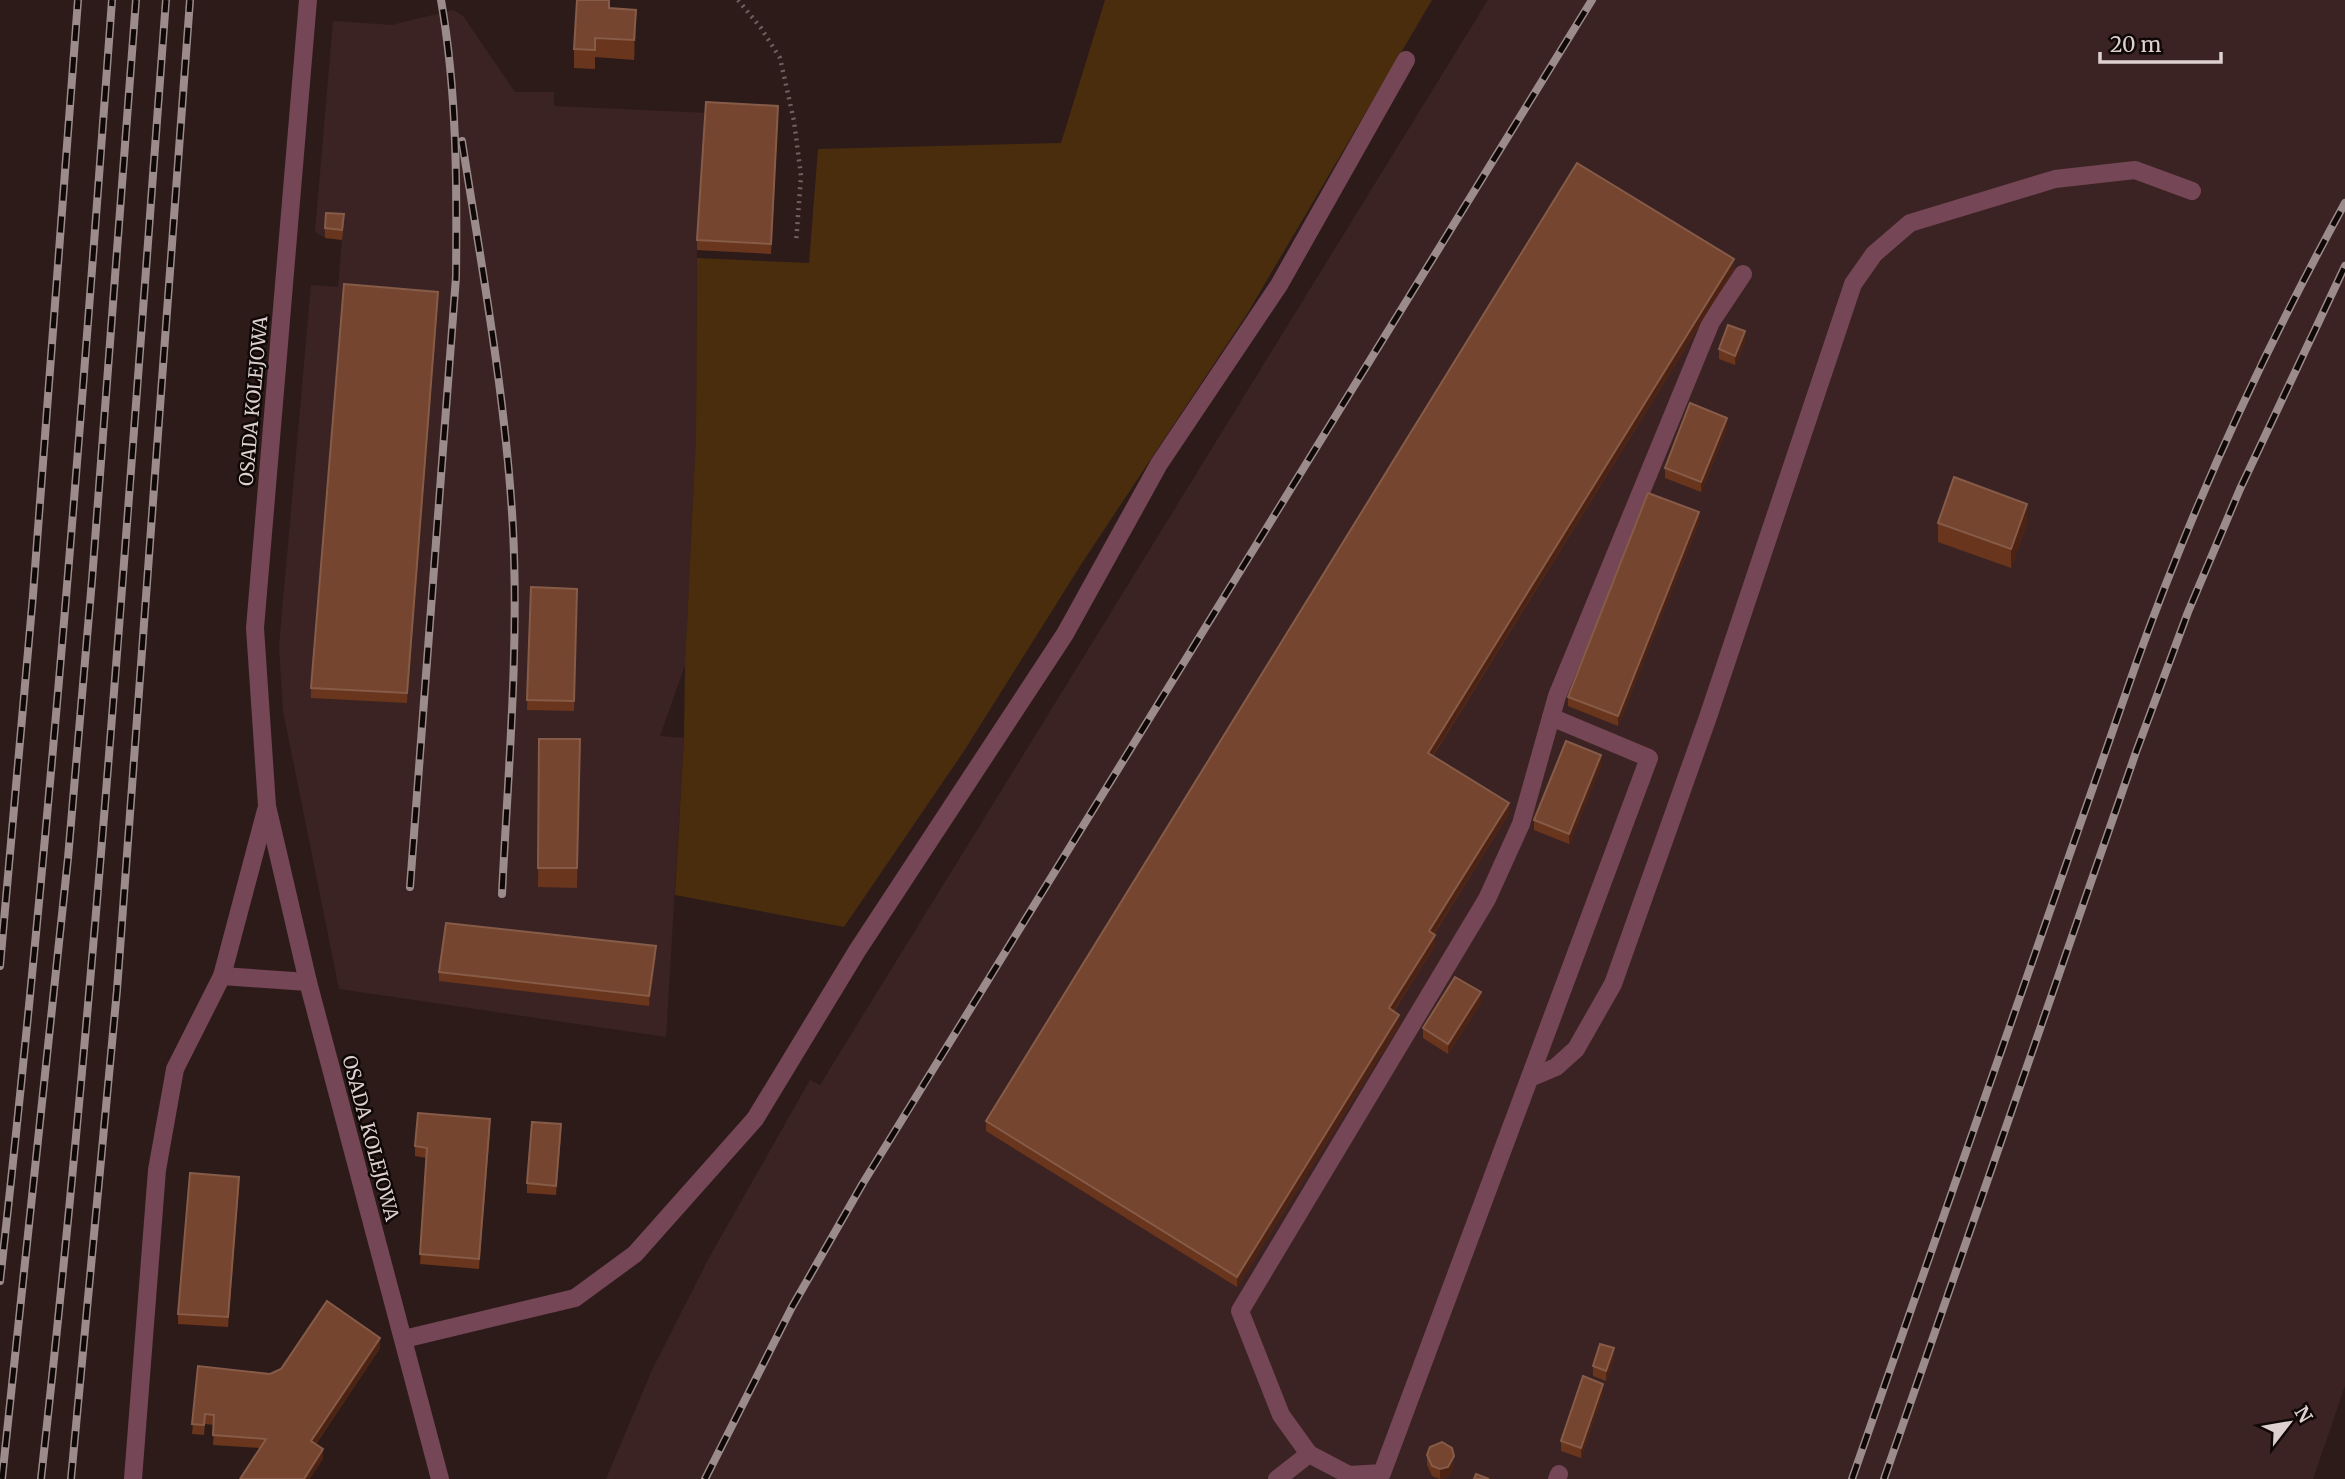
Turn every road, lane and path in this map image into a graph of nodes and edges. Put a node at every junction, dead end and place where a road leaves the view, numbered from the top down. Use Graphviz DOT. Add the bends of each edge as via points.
graph roads {
  1 [pos="308,0"];
  2 [pos="738,0"];
  3 [pos="1406,60"];
  4 [pos="2192,191"];
  5 [pos="796,243"];
  6 [pos="1743,274"];
  7 [pos="1551,717"];
  8 [pos="267,806"];
  9 [pos="222,976"];
  10 [pos="308,982"];
  11 [pos="1530,1078"];
  12 [pos="404,1339"];
  13 [pos="1309,1454"];
  14 [pos="1383,1476"];
  15 [pos="133,1479"];
  16 [pos="440,1479"];
  17 [pos="1277,1479"];
  1 -- 8 [label="street, OSADA KOLEJOWA" via="255,628"];
  2 -- 5 [label="path" via="780,58 801,176"];
  3 -- 12 [label="street" via="1279,285 1159,464 1065,634 857,951 755,1119 635,1254 575,1298"];
  4 -- 11 [label="street" via="2135,170 2055,179 1910,223 1874,254 1853,284 1613,984 1576,1049 1556,1067"];
  6 -- 7 [label="street" via="1711,322"];
  7 -- 11 [label="street" via="1649,758"];
  7 -- 13 [label="street" via="1521,824 1487,899 1240,1311 1281,1415"];
  8 -- 9 [label="street, OSADA KOLEJOWA"];
  8 -- 10 [label="street, OSADA KOLEJOWA"];
  9 -- 10 [label="street"];
  9 -- 15 [label="street, OSADA KOLEJOWA" via="175,1069 159,1157"];
  10 -- 12 [label="street, OSADA KOLEJOWA"];
  11 -- 14 [label="street"];
  12 -- 16 [label="street, OSADA KOLEJOWA"];
  13 -- 14 [label="street" via="1349,1475"];
  13 -- 17 [label="street"];
}
